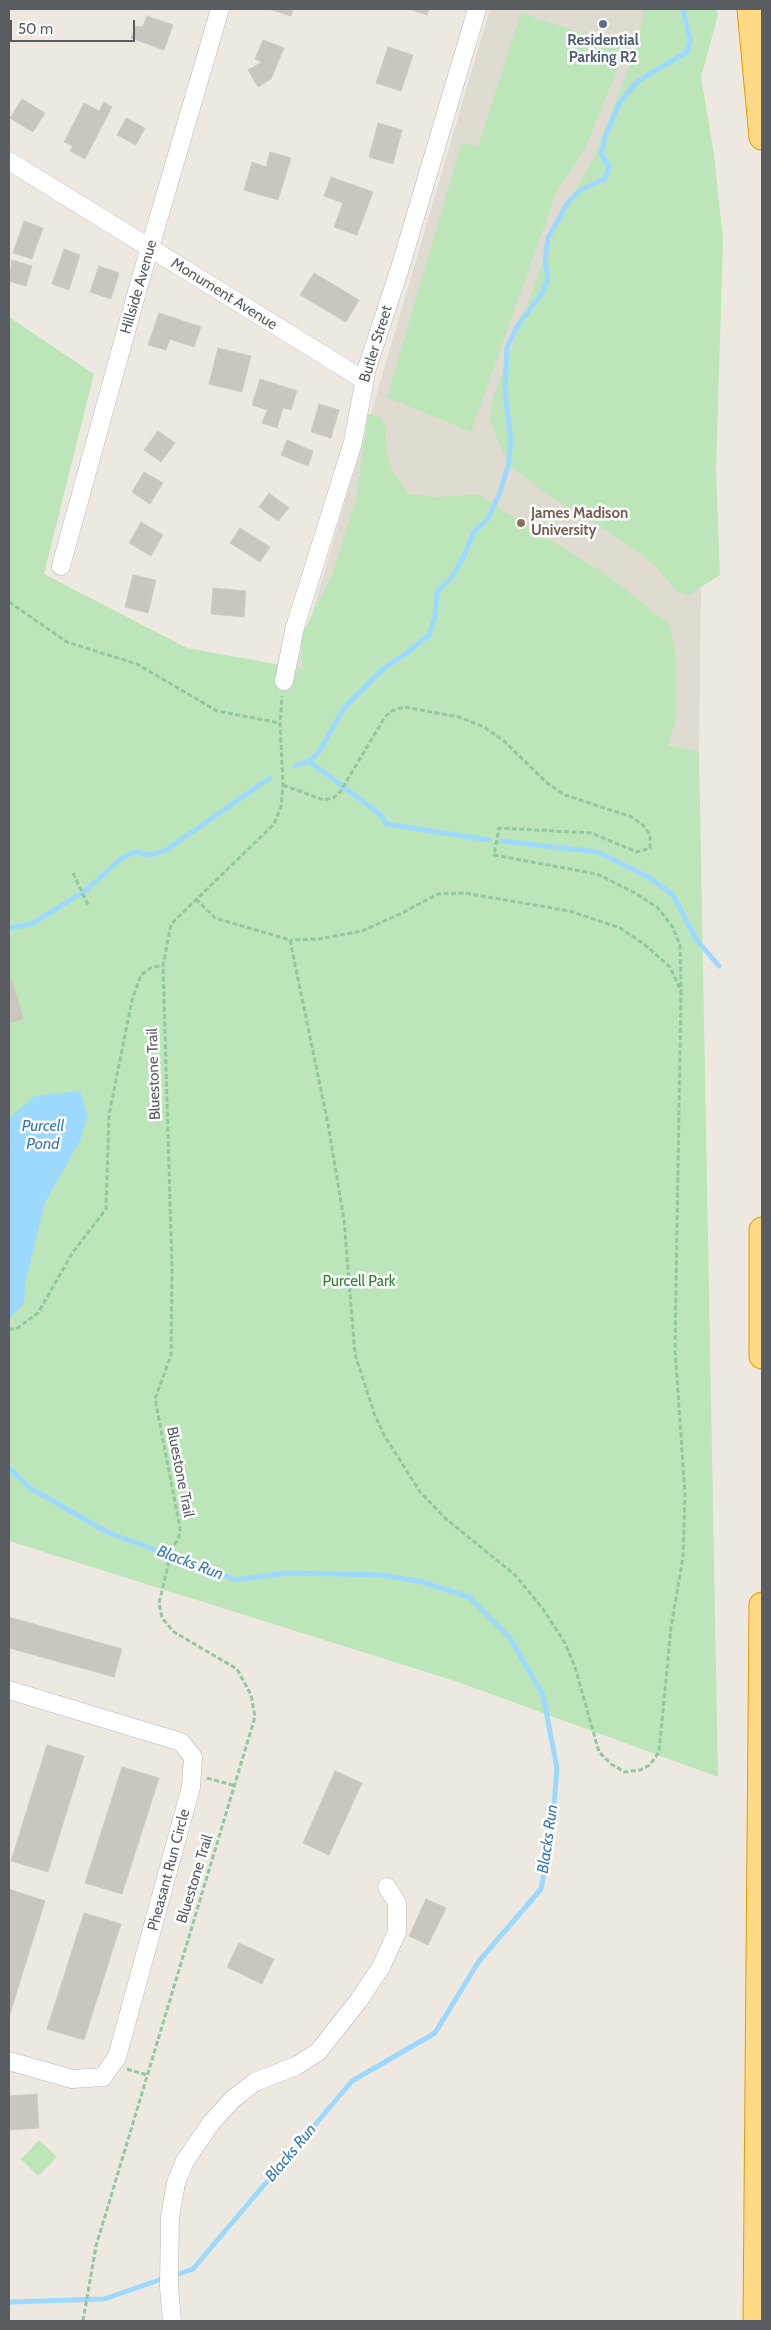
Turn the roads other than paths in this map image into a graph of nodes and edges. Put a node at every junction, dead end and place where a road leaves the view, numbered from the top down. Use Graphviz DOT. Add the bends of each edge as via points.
graph roads {
  1 [pos="220,9"];
  2 [pos="477,9"];
  3 [pos="750,9"];
  4 [pos="762,137"];
  5 [pos="9,161"];
  6 [pos="150,248"];
  7 [pos="364,380"];
  8 [pos="61,566"];
  9 [pos="284,681"];
  10 [pos="762,1230"];
  11 [pos="762,1356"];
  12 [pos="762,1605"];
  13 [pos="9,1690"];
  14 [pos="387,1887"];
  15 [pos="9,2062"];
  16 [pos="760,2121"];
  17 [pos="172,2321"];
  18 [pos="756,2321"];
  1 -- 6 [label="street, Hillside Avenue"];
  2 -- 7 [label="street, Butler Street"];
  3 -- 4 [label="highway"];
  5 -- 6 [label="street, Monument Avenue"];
  6 -- 7 [label="street, Monument Avenue"];
  6 -- 8 [label="street, Hillside Avenue"];
  7 -- 9 [label="street, Butler Street" via="353,442 295,628"];
  10 -- 11 [label="highway"];
  12 -- 16 [label="highway"];
  13 -- 15 [label="street, Pheasant Run Circle" via="181,1742 193,1757 191,1787 117,2057 103,2076 72,2079"];
  14 -- 17 [label="street" via="397,1904 399,1922 395,1941 381,1967 332,2036 302,2064 255,2082 240,2093 211,2123 181,2170 172,2202 169,2262"];
  16 -- 18 [label="highway"];
}
